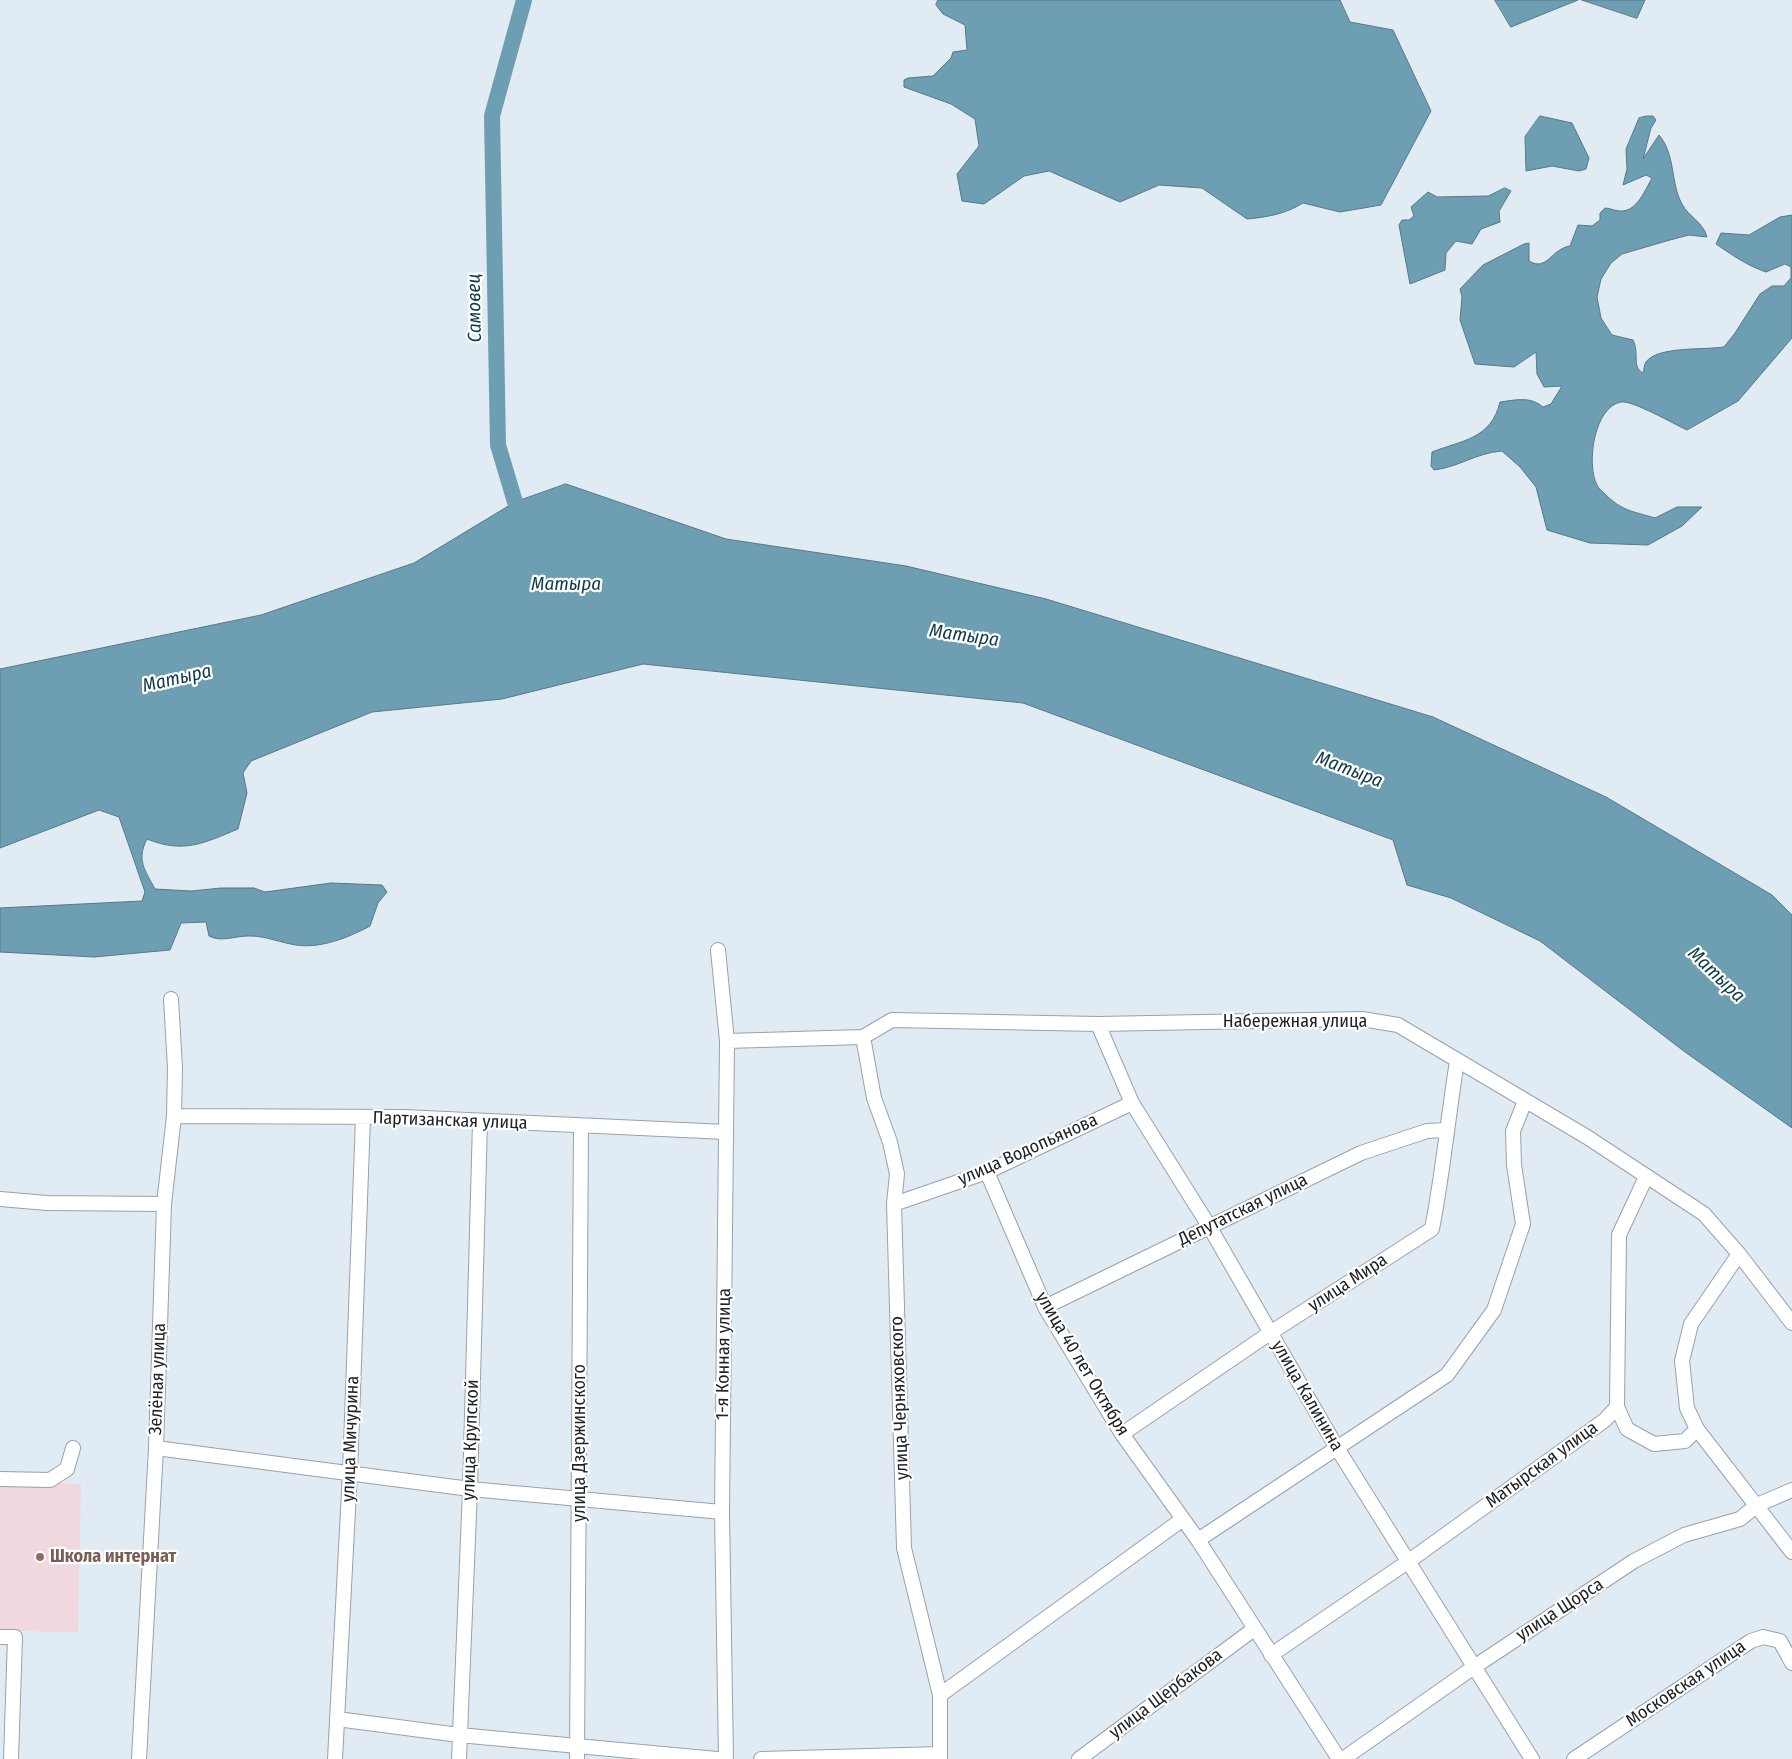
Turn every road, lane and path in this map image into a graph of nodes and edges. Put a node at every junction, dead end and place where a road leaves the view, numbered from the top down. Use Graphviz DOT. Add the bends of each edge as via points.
graph roads {
  1 [pos="718,950"];
  2 [pos="171,999"];
  3 [pos="1098,1024"];
  4 [pos="863,1037"];
  5 [pos="727,1041"];
  6 [pos="1456,1061"];
  7 [pos="1525,1101"];
  8 [pos="1132,1103"];
  9 [pos="174,1116"];
  10 [pos="363,1118"];
  11 [pos="480,1122"];
  12 [pos="581,1126"];
  13 [pos="1446,1130"];
  14 [pos="726,1132"];
  15 [pos="987,1172"];
  16 [pos="1646,1177"];
  17 [pos="0,1199"];
  18 [pos="164,1204"];
  19 [pos="894,1204"];
  20 [pos="1209,1226"];
  21 [pos="1739,1254"];
  22 [pos="1045,1307"];
  23 [pos="1792,1323"];
  24 [pos="1270,1333"];
  25 [pos="1616,1407"];
  26 [pos="1697,1429"];
  27 [pos="1122,1434"];
  28 [pos="73,1448"];
  29 [pos="156,1448"];
  30 [pos="1337,1448"];
  31 [pos="350,1472"];
  32 [pos="0,1480"];
  33 [pos="470,1489"];
  34 [pos="1792,1490"];
  35 [pos="580,1499"];
  36 [pos="1757,1505"];
  37 [pos="722,1512"];
  38 [pos="1183,1519"];
  39 [pos="1198,1540"];
  40 [pos="1792,1552"];
  41 [pos="1409,1561"];
  42 [pos="1254,1629"];
  43 [pos="0,1637"];
  44 [pos="1271,1655"];
  45 [pos="1792,1663"];
  46 [pos="1474,1667"];
  47 [pos="940,1695"];
  48 [pos="337,1719"];
  49 [pos="460,1735"];
  50 [pos="577,1752"];
  51 [pos="939,1756"];
  52 [pos="11,1759"];
  53 [pos="139,1759"];
  54 [pos="334,1759"];
  55 [pos="459,1759"];
  56 [pos="717,1759"];
  57 [pos="726,1759"];
  58 [pos="761,1759"];
  59 [pos="1079,1759"];
  60 [pos="1341,1759"];
  61 [pos="1532,1759"];
  62 [pos="1574,1759"];
  1 -- 5 [label="street, 1-я Конная улица"];
  2 -- 9 [label="street, Зелёная улица"];
  3 -- 4 [label="street, Набережная улица" via="892,1020"];
  3 -- 6 [label="street, Набережная улица" via="1362,1019 1398,1025"];
  3 -- 8 [label="street, улица Калинина"];
  4 -- 5 [label="street, Набережная улица"];
  4 -- 19 [label="street, улица Черняховского" via="874,1098 890,1142 897,1174"];
  5 -- 14 [label="street, 1-я Конная улица"];
  6 -- 7 [label="street, Набережная улица"];
  6 -- 13 [label="street, улица Мира"];
  7 -- 16 [label="street, Набережная улица"];
  7 -- 30 [label="street" via="1513,1131 1514,1165 1523,1224 1494,1310 1447,1375"];
  8 -- 15 [label="street, улица Водопьянова"];
  8 -- 20 [label="street, улица Калинина"];
  9 -- 10 [label="street, Партизанская улица"];
  9 -- 18 [label="street, Зелёная улица"];
  10 -- 11 [label="street, Партизанская улица"];
  10 -- 31 [label="street, улица Мичурина"];
  11 -- 12 [label="street, Партизанская улица"];
  11 -- 33 [label="street, улица Крупской"];
  12 -- 14 [label="street, Партизанская улица"];
  12 -- 35 [label="street, улица Дзержинского"];
  13 -- 20 [label="street, Депутатская улица" via="1427,1131 1361,1153"];
  13 -- 24 [label="street, улица Мира" via="1442,1180 1432,1229"];
  14 -- 37 [label="street, 1-я Конная улица"];
  15 -- 19 [label="street, улица Водопьянова"];
  15 -- 22 [label="street, улица 40 лет Октября"];
  16 -- 21 [label="street, Набережная улица" via="1704,1214"];
  16 -- 25 [label="street" via="1620,1235"];
  17 -- 18 [label="street" via="47,1203"];
  18 -- 29 [label="street, Зелёная улица"];
  19 -- 47 [label="street, улица Черняховского" via="904,1548"];
  20 -- 22 [label="street, Депутатская улица"];
  20 -- 24 [label="street, улица Калинина"];
  21 -- 23 [label="street, Набережная улица"];
  21 -- 26 [label="street" via="1691,1324 1684,1351 1682,1360 1688,1408"];
  22 -- 27 [label="street, улица 40 лет Октября"];
  24 -- 27 [label="street, улица Мира"];
  24 -- 30 [label="street, улица Калинина"];
  25 -- 26 [label="street" via="1627,1429 1654,1444 1685,1442"];
  25 -- 41 [label="street, Матырская улица" via="1605,1420"];
  26 -- 36 [label="street"];
  27 -- 38 [label="street, улица 40 лет Октября"];
  28 -- 32 [label="street" via="67,1469 50,1480"];
  29 -- 31 [label="street"];
  29 -- 53 [label="street, Зелёная улица"];
  30 -- 39 [label="street"];
  30 -- 41 [label="street, улица Калинина"];
  31 -- 33 [label="street"];
  31 -- 48 [label="street, улица Мичурина"];
  33 -- 35 [label="street"];
  33 -- 49 [label="street, улица Крупской"];
  34 -- 36 [label="street, улица Щорса"];
  35 -- 37 [label="street"];
  35 -- 50 [label="street, улица Дзержинского"];
  36 -- 40 [label="street"];
  36 -- 46 [label="street, улица Щорса" via="1740,1519 1684,1535 1634,1562"];
  37 -- 57 [label="street, 1-я Конная улица"];
  38 -- 39 [label="street, улица 40 лет Октября"];
  38 -- 47 [label="street"];
  39 -- 42 [label="street, улица 40 лет Октября"];
  41 -- 44 [label="street, Матырская улица"];
  41 -- 46 [label="street, улица Калинина"];
  42 -- 44 [label="street, улица 40 лет Октября"];
  42 -- 59 [label="street, улица Щербакова"];
  43 -- 52 [label="street" via="15,1637"];
  44 -- 60 [label="street, улица 40 лет Октября"];
  45 -- 62 [label="street, Московская улица" via="1780,1641 1763,1637 1751,1640"];
  46 -- 60 [label="street, улица Щорса"];
  46 -- 61 [label="street, улица Калинина"];
  47 -- 51 [label="street, улица Черняховского"];
  48 -- 49 [label="street"];
  48 -- 54 [label="street, улица Мичурина"];
  49 -- 50 [label="street"];
  49 -- 55 [label="street, улица Крупской"];
  50 -- 56 [label="street"];
  51 -- 58 [label="street"];
}
